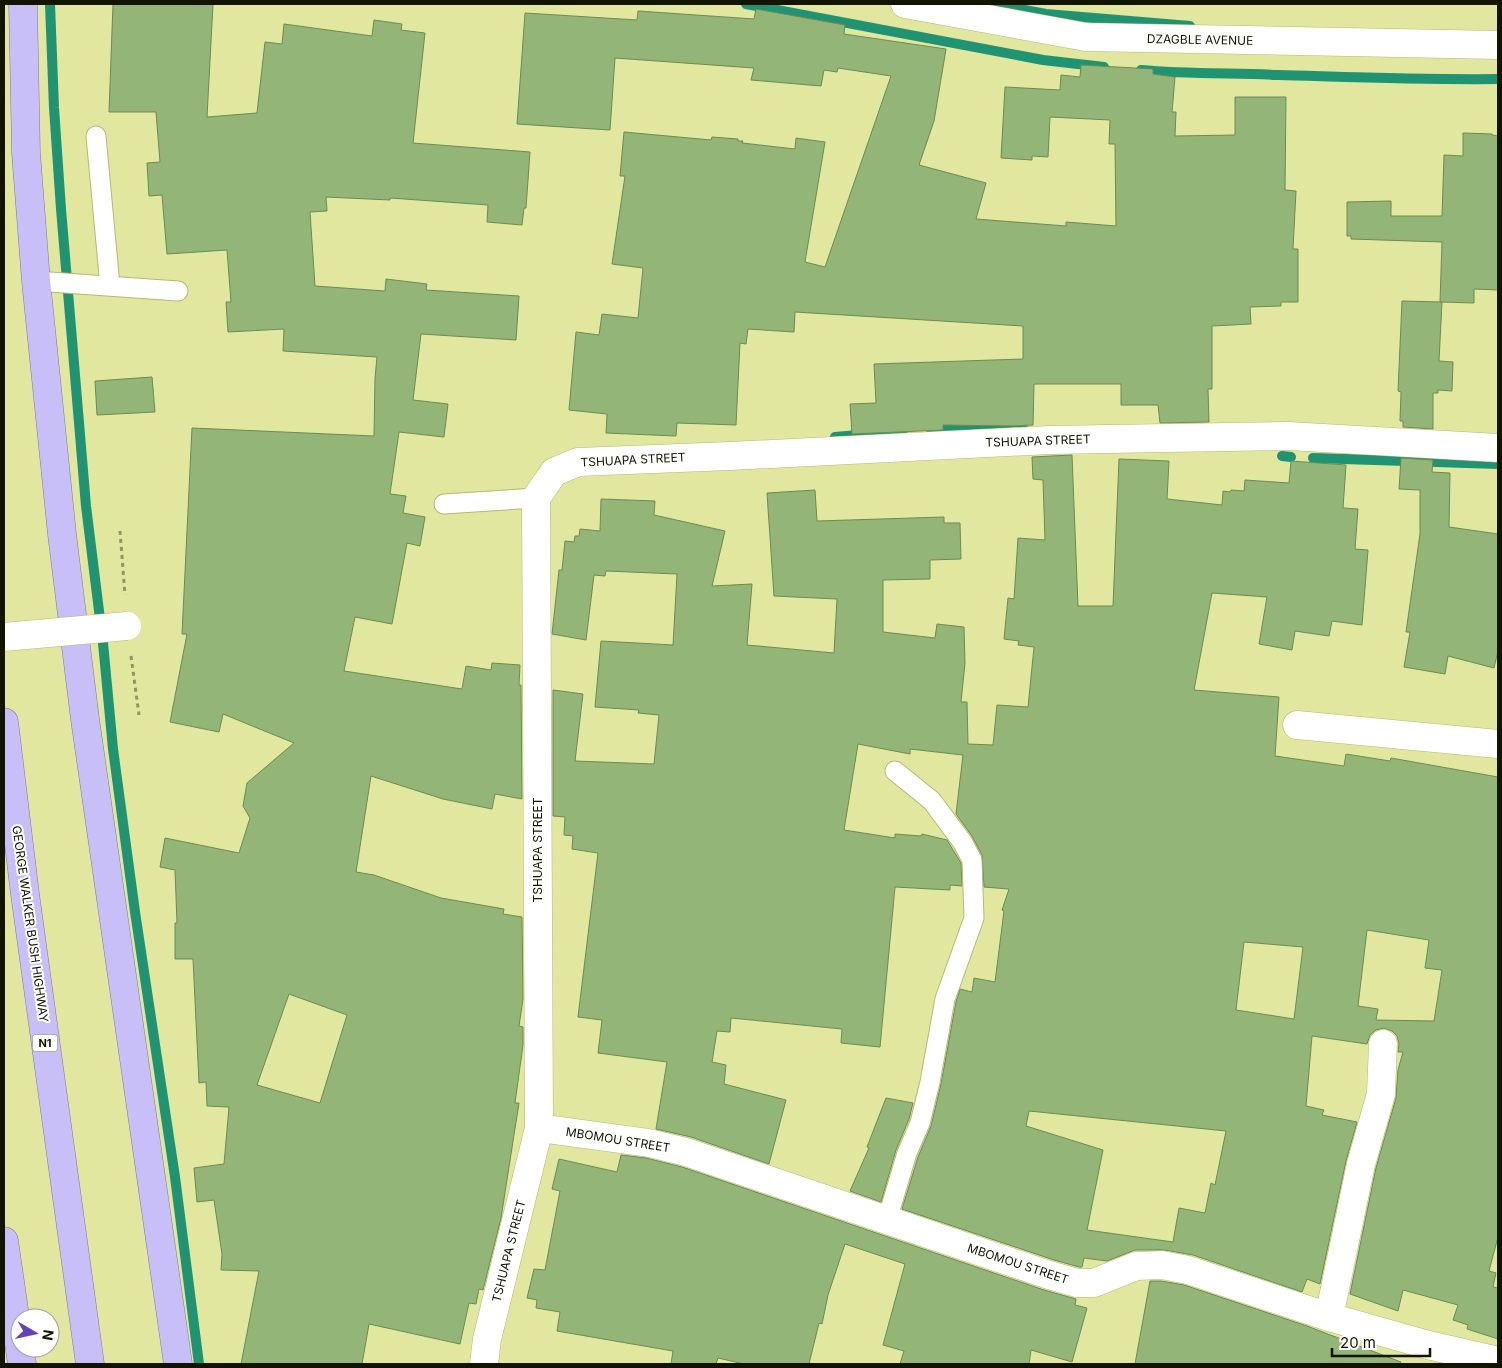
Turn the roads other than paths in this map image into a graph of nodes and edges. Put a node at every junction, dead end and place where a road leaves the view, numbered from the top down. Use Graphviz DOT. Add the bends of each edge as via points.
graph roads {
  1 [pos="23,4"];
  2 [pos="905,4"];
  3 [pos="1498,45"];
  4 [pos="96,136"];
  5 [pos="36,281"];
  6 [pos="110,286"];
  7 [pos="178,291"];
  8 [pos="1498,448"];
  9 [pos="536,498"];
  10 [pos="444,504"];
  11 [pos="127,626"];
  12 [pos="4,637"];
  13 [pos="4,722"];
  14 [pos="1297,725"];
  15 [pos="1498,744"];
  16 [pos="895,771"];
  17 [pos="1384,1044"];
  18 [pos="539,1128"];
  19 [pos="887,1220"];
  20 [pos="4,1240"];
  21 [pos="4,1298"];
  22 [pos="1329,1317"];
  23 [pos="1498,1361"];
  24 [pos="20,1364"];
  25 [pos="90,1364"];
  26 [pos="178,1364"];
  27 [pos="484,1364"];
  1 -- 5 [label="highway" via="26,153"];
  2 -- 3 [label="street, DZAGBLE AVENUE" via="1086,38"];
  4 -- 6 [label="lane"];
  5 -- 6 [label="lane"];
  5 -- 26 [label="highway" via="86,729"];
  6 -- 7 [label="lane"];
  8 -- 9 [label="street, TSHUAPA STREET" via="1288,436 1050,440 578,462 554,472"];
  9 -- 10 [label="lane"];
  9 -- 18 [label="street, TSHUAPA STREET"];
  11 -- 12 [label="street, bridge"];
  13 -- 25 [label="highway, GEORGE WALKER BUSH HIGHWAY / N1"];
  14 -- 15 [label="street"];
  16 -- 19 [label="lane" via="932,801 964,843 972,860 974,918 945,999 920,1122"];
  17 -- 22 [label="street" via="1381,1094 1361,1164"];
  18 -- 19 [label="street, MBOMOU STREET" via="649,1143 686,1152"];
  18 -- 27 [label="street, TSHUAPA STREET" via="487,1339"];
  19 -- 22 [label="street, MBOMOU STREET" via="1077,1282 1094,1283 1136,1266 1162,1265 1188,1270"];
  20 -- 24 [label="highway"];
  21 -- 24 [label="highway"];
  22 -- 23 [label="street, MBOMOU STREET"];
}
